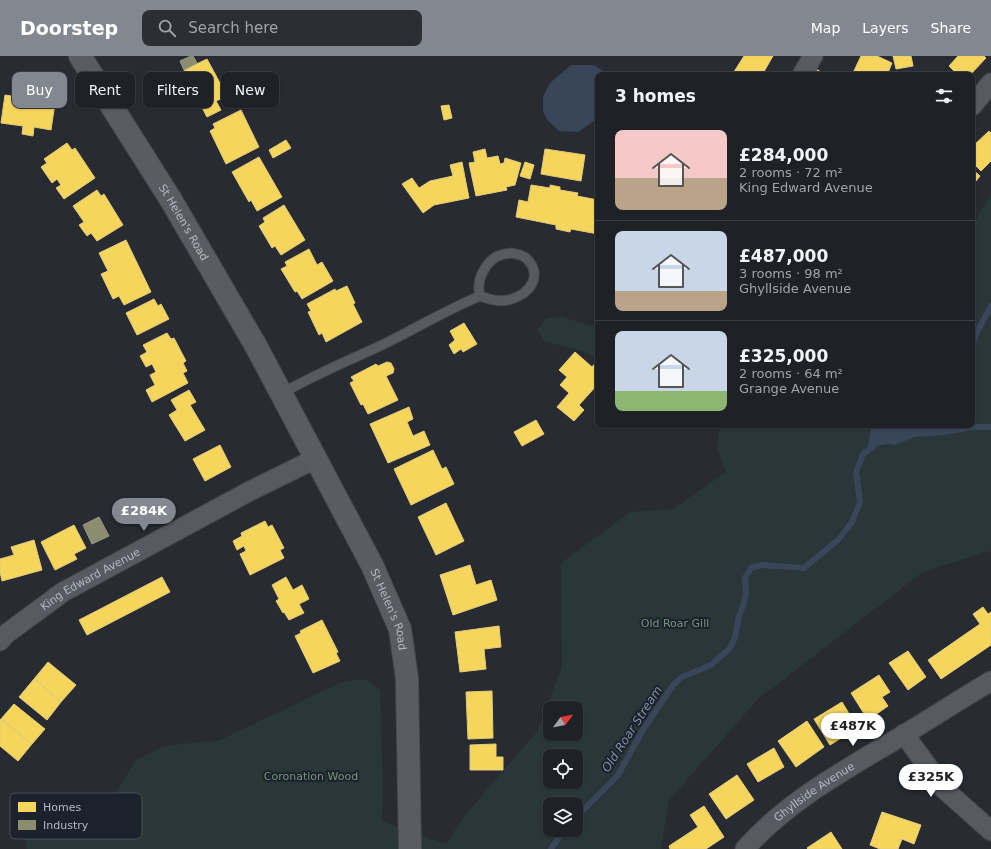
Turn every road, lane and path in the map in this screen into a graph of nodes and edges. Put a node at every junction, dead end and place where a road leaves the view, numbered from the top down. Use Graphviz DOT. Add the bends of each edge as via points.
graph roads {
  1 [pos="80,56"];
  2 [pos="813,56"];
  3 [pos="804,72"];
  4 [pos="991,83"];
  5 [pos="975,102"];
  6 [pos="480,296"];
  7 [pos="281,394"];
  8 [pos="315,459"];
  9 [pos="2,634"];
  10 [pos="991,681"];
  11 [pos="904,734"];
  12 [pos="991,831"];
  13 [pos="410,848"];
  14 [pos="745,849"];
  1 -- 7 [label="main road, St Helen's Road" via="171,200"];
  2 -- 3 [label="street"];
  4 -- 5 [label="street"];
  6 -- 6 [label="lane" via="479,286 483,272 495,257 512,253 525,257 533,267 535,276 532,286 520,296 506,301"];
  6 -- 7 [label="lane"];
  7 -- 8 [label="main road, St Helen's Road"];
  8 -- 9 [label="street, King Edward Avenue" via="62,592"];
  8 -- 13 [label="main road, St Helen's Road" via="372,565 400,629 407,679"];
  10 -- 11 [label="street, Ghyllside Avenue"];
  11 -- 12 [label="street" via="944,789"];
  11 -- 14 [label="street, Ghyllside Avenue" via="790,806"];
}
